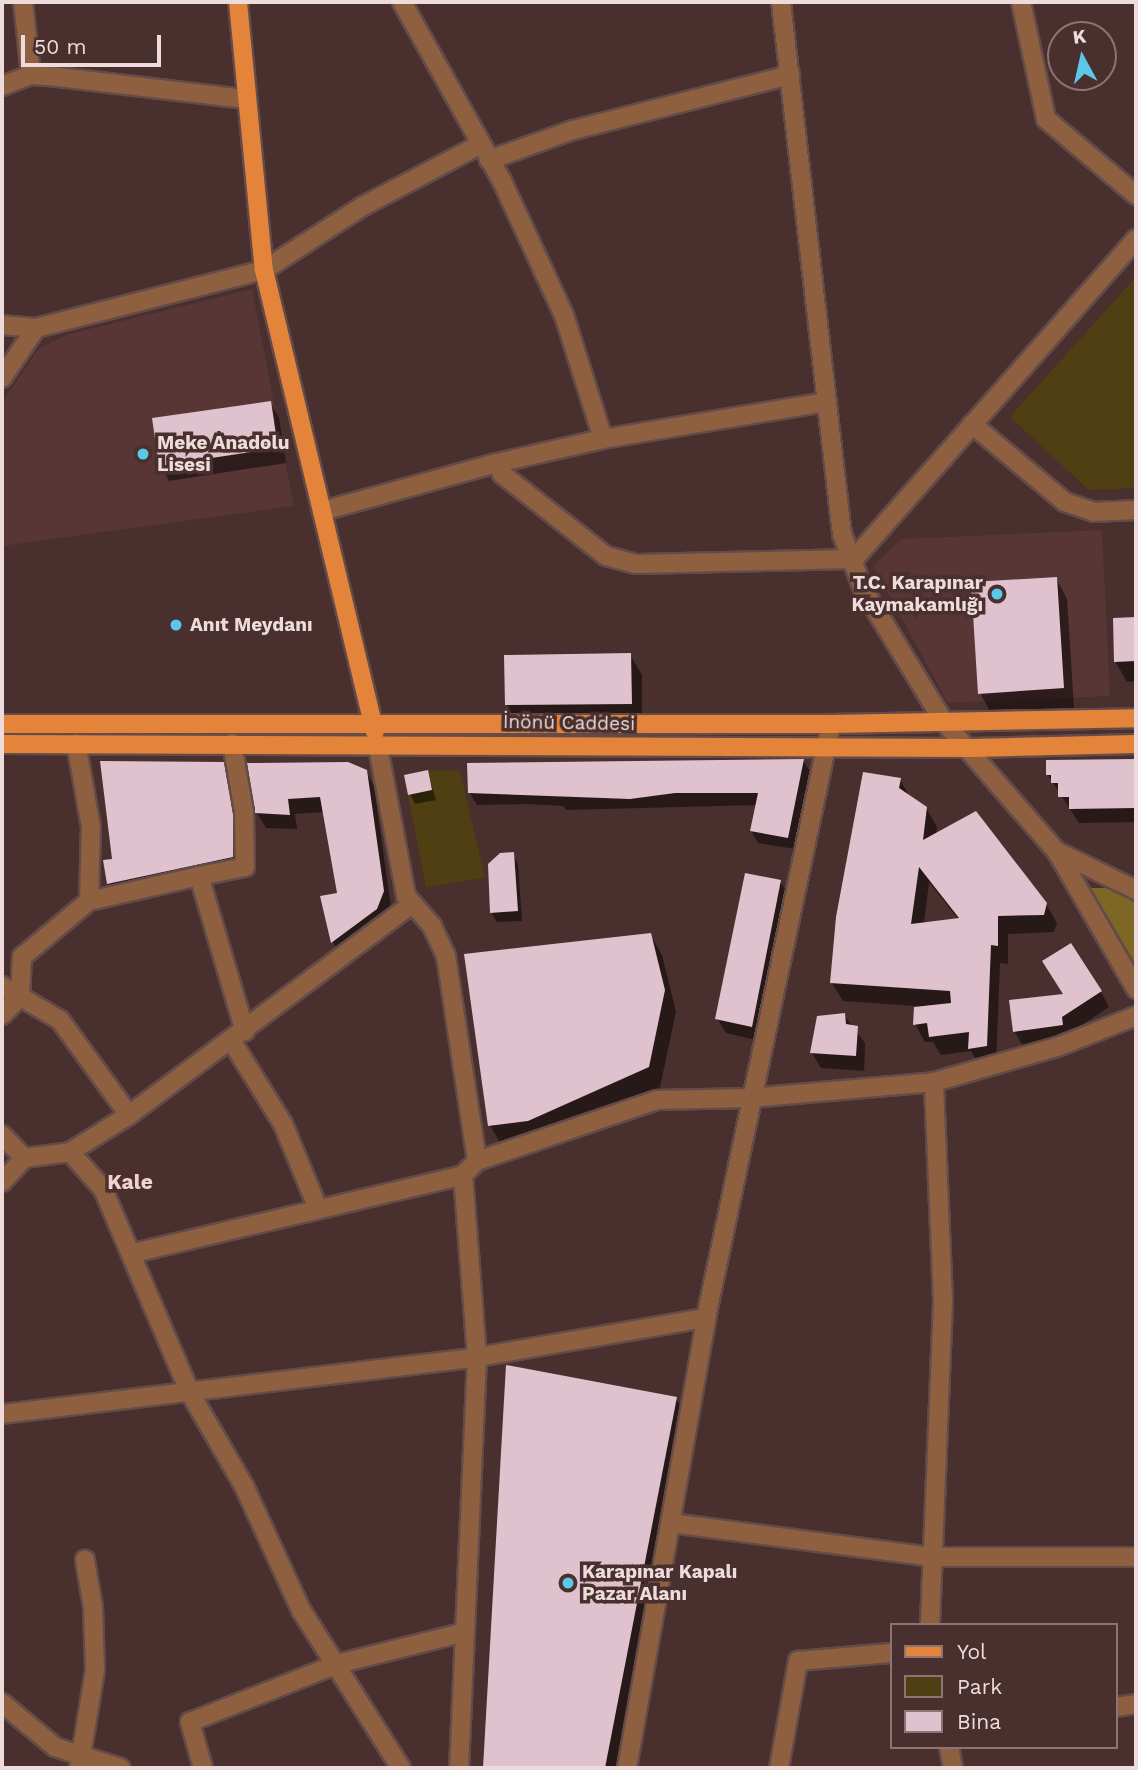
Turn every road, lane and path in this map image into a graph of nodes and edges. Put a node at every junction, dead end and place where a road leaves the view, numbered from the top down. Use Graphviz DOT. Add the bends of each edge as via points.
graph roads {
  1 [pos="23,2"];
  2 [pos="237,2"];
  3 [pos="402,2"];
  4 [pos="781,2"];
  5 [pos="1021,2"];
  6 [pos="31,75"];
  7 [pos="790,75"];
  8 [pos="2,86"];
  9 [pos="244,99"];
  10 [pos="484,152"];
  11 [pos="1136,195"];
  12 [pos="1136,239"];
  13 [pos="264,270"];
  14 [pos="2,326"];
  15 [pos="36,328"];
  16 [pos="2,378"];
  17 [pos="827,402"];
  18 [pos="972,424"];
  19 [pos="603,439"];
  20 [pos="497,463"];
  21 [pos="326,510"];
  22 [pos="1136,510"];
  23 [pos="854,559"];
  24 [pos="1136,718"];
  25 [pos="374,722"];
  26 [pos="944,723"];
  27 [pos="2,724"];
  28 [pos="831,724"];
  29 [pos="76,743"];
  30 [pos="232,743"];
  31 [pos="377,743"];
  32 [pos="2,744"];
  33 [pos="1136,744"];
  34 [pos="827,747"];
  35 [pos="971,748"];
  36 [pos="1057,852"];
  37 [pos="199,876"];
  38 [pos="1136,890"];
  39 [pos="89,901"];
  40 [pos="411,905"];
  41 [pos="2,986"];
  42 [pos="1136,989"];
  43 [pos="20,997"];
  44 [pos="2,1015"];
  45 [pos="1136,1016"];
  46 [pos="238,1035"];
  47 [pos="934,1082"];
  48 [pos="749,1098"];
  49 [pos="129,1115"];
  50 [pos="2,1135"];
  51 [pos="70,1152"];
  52 [pos="24,1158"];
  53 [pos="477,1161"];
  54 [pos="463,1175"];
  55 [pos="2,1182"];
  56 [pos="317,1206"];
  57 [pos="134,1253"];
  58 [pos="706,1318"];
  59 [pos="477,1357"];
  60 [pos="189,1391"];
  61 [pos="2,1414"];
  62 [pos="671,1523"];
  63 [pos="932,1557"];
  64 [pos="1136,1557"];
  65 [pos="85,1560"];
  66 [pos="930,1623"];
  67 [pos="465,1632"];
  68 [pos="890,1653"];
  69 [pos="337,1664"];
  70 [pos="2,1703"];
  71 [pos="1136,1704"];
  72 [pos="1117,1707"];
  73 [pos="948,1749"];
  74 [pos="78,1761"];
  75 [pos="121,1768"];
  76 [pos="203,1768"];
  77 [pos="401,1768"];
  78 [pos="460,1768"];
  79 [pos="627,1768"];
  80 [pos="779,1768"];
  81 [pos="953,1768"];
  1 -- 6 [label="street"];
  2 -- 9 [label="main road"];
  3 -- 10 [label="street"];
  4 -- 7 [label="street"];
  5 -- 11 [label="street" via="1046,119"];
  6 -- 8 [label="street"];
  6 -- 9 [label="street"];
  7 -- 10 [label="street"];
  7 -- 17 [label="street"];
  9 -- 13 [label="main road"];
  10 -- 13 [label="street" via="363,206"];
  10 -- 19 [label="street" via="565,315"];
  12 -- 18 [label="street"];
  13 -- 15 [label="street"];
  13 -- 21 [label="main road"];
  14 -- 15 [label="street"];
  15 -- 16 [label="street"];
  17 -- 19 [label="street"];
  17 -- 23 [label="street" via="842,534"];
  18 -- 22 [label="street" via="1065,502 1094,512"];
  18 -- 23 [label="street"];
  19 -- 20 [label="street"];
  20 -- 21 [label="street"];
  20 -- 23 [label="street" via="502,474 606,556 636,564"];
  21 -- 25 [label="main road"];
  23 -- 26 [label="street" via="863,589"];
  24 -- 26 [label="main road, İnönü Caddesi"];
  25 -- 27 [label="main road, İnönü Caddesi"];
  25 -- 28 [label="main road, İnönü Caddesi"];
  25 -- 31 [label="main road"];
  26 -- 28 [label="main road, İnönü Caddesi"];
  26 -- 35 [label="street"];
  28 -- 34 [label="street"];
  29 -- 30 [label="main road, İnönü Caddesi"];
  29 -- 32 [label="main road, İnönü Caddesi"];
  29 -- 39 [label="street" via="91,827"];
  30 -- 31 [label="main road, İnönü Caddesi"];
  30 -- 37 [label="street" via="244,812 245,867"];
  31 -- 34 [label="main road, İnönü Caddesi"];
  31 -- 40 [label="street"];
  33 -- 35 [label="main road, İnönü Caddesi"];
  34 -- 35 [label="main road, İnönü Caddesi"];
  34 -- 48 [label="street"];
  35 -- 36 [label="street"];
  36 -- 38 [label="street"];
  36 -- 42 [label="street"];
  37 -- 39 [label="street"];
  37 -- 46 [label="street"];
  39 -- 43 [label="street" via="22,957"];
  40 -- 46 [label="street"];
  40 -- 53 [label="street" via="432,926 446,956"];
  41 -- 43 [label="street"];
  43 -- 44 [label="street"];
  43 -- 49 [label="street" via="60,1020"];
  45 -- 47 [label="street" via="1057,1047"];
  46 -- 49 [label="street"];
  46 -- 56 [label="street" via="283,1124"];
  47 -- 48 [label="street"];
  47 -- 63 [label="street" via="943,1301"];
  48 -- 53 [label="street" via="657,1100"];
  48 -- 58 [label="street"];
  49 -- 51 [label="street"];
  50 -- 52 [label="street"];
  51 -- 52 [label="street"];
  51 -- 57 [label="street" via="103,1189"];
  52 -- 55 [label="street"];
  53 -- 54 [label="street"];
  54 -- 56 [label="street"];
  54 -- 59 [label="street"];
  56 -- 57 [label="street"];
  57 -- 60 [label="street"];
  58 -- 59 [label="street"];
  58 -- 62 [label="street"];
  59 -- 60 [label="street"];
  59 -- 67 [label="street"];
  60 -- 61 [label="street"];
  60 -- 69 [label="street" via="244,1486 301,1610"];
  62 -- 63 [label="street"];
  62 -- 79 [label="street"];
  63 -- 64 [label="street"];
  63 -- 66 [label="street"];
  65 -- 74 [label="street" via="93,1607 95,1670"];
  67 -- 69 [label="street"];
  67 -- 78 [label="street"];
  68 -- 80 [label="street" via="798,1661"];
  69 -- 76 [label="street" via="190,1723"];
  69 -- 77 [label="street"];
  70 -- 74 [label="street"];
  71 -- 72 [label="street"];
  73 -- 81 [label="street"];
  74 -- 75 [label="street"];
}
